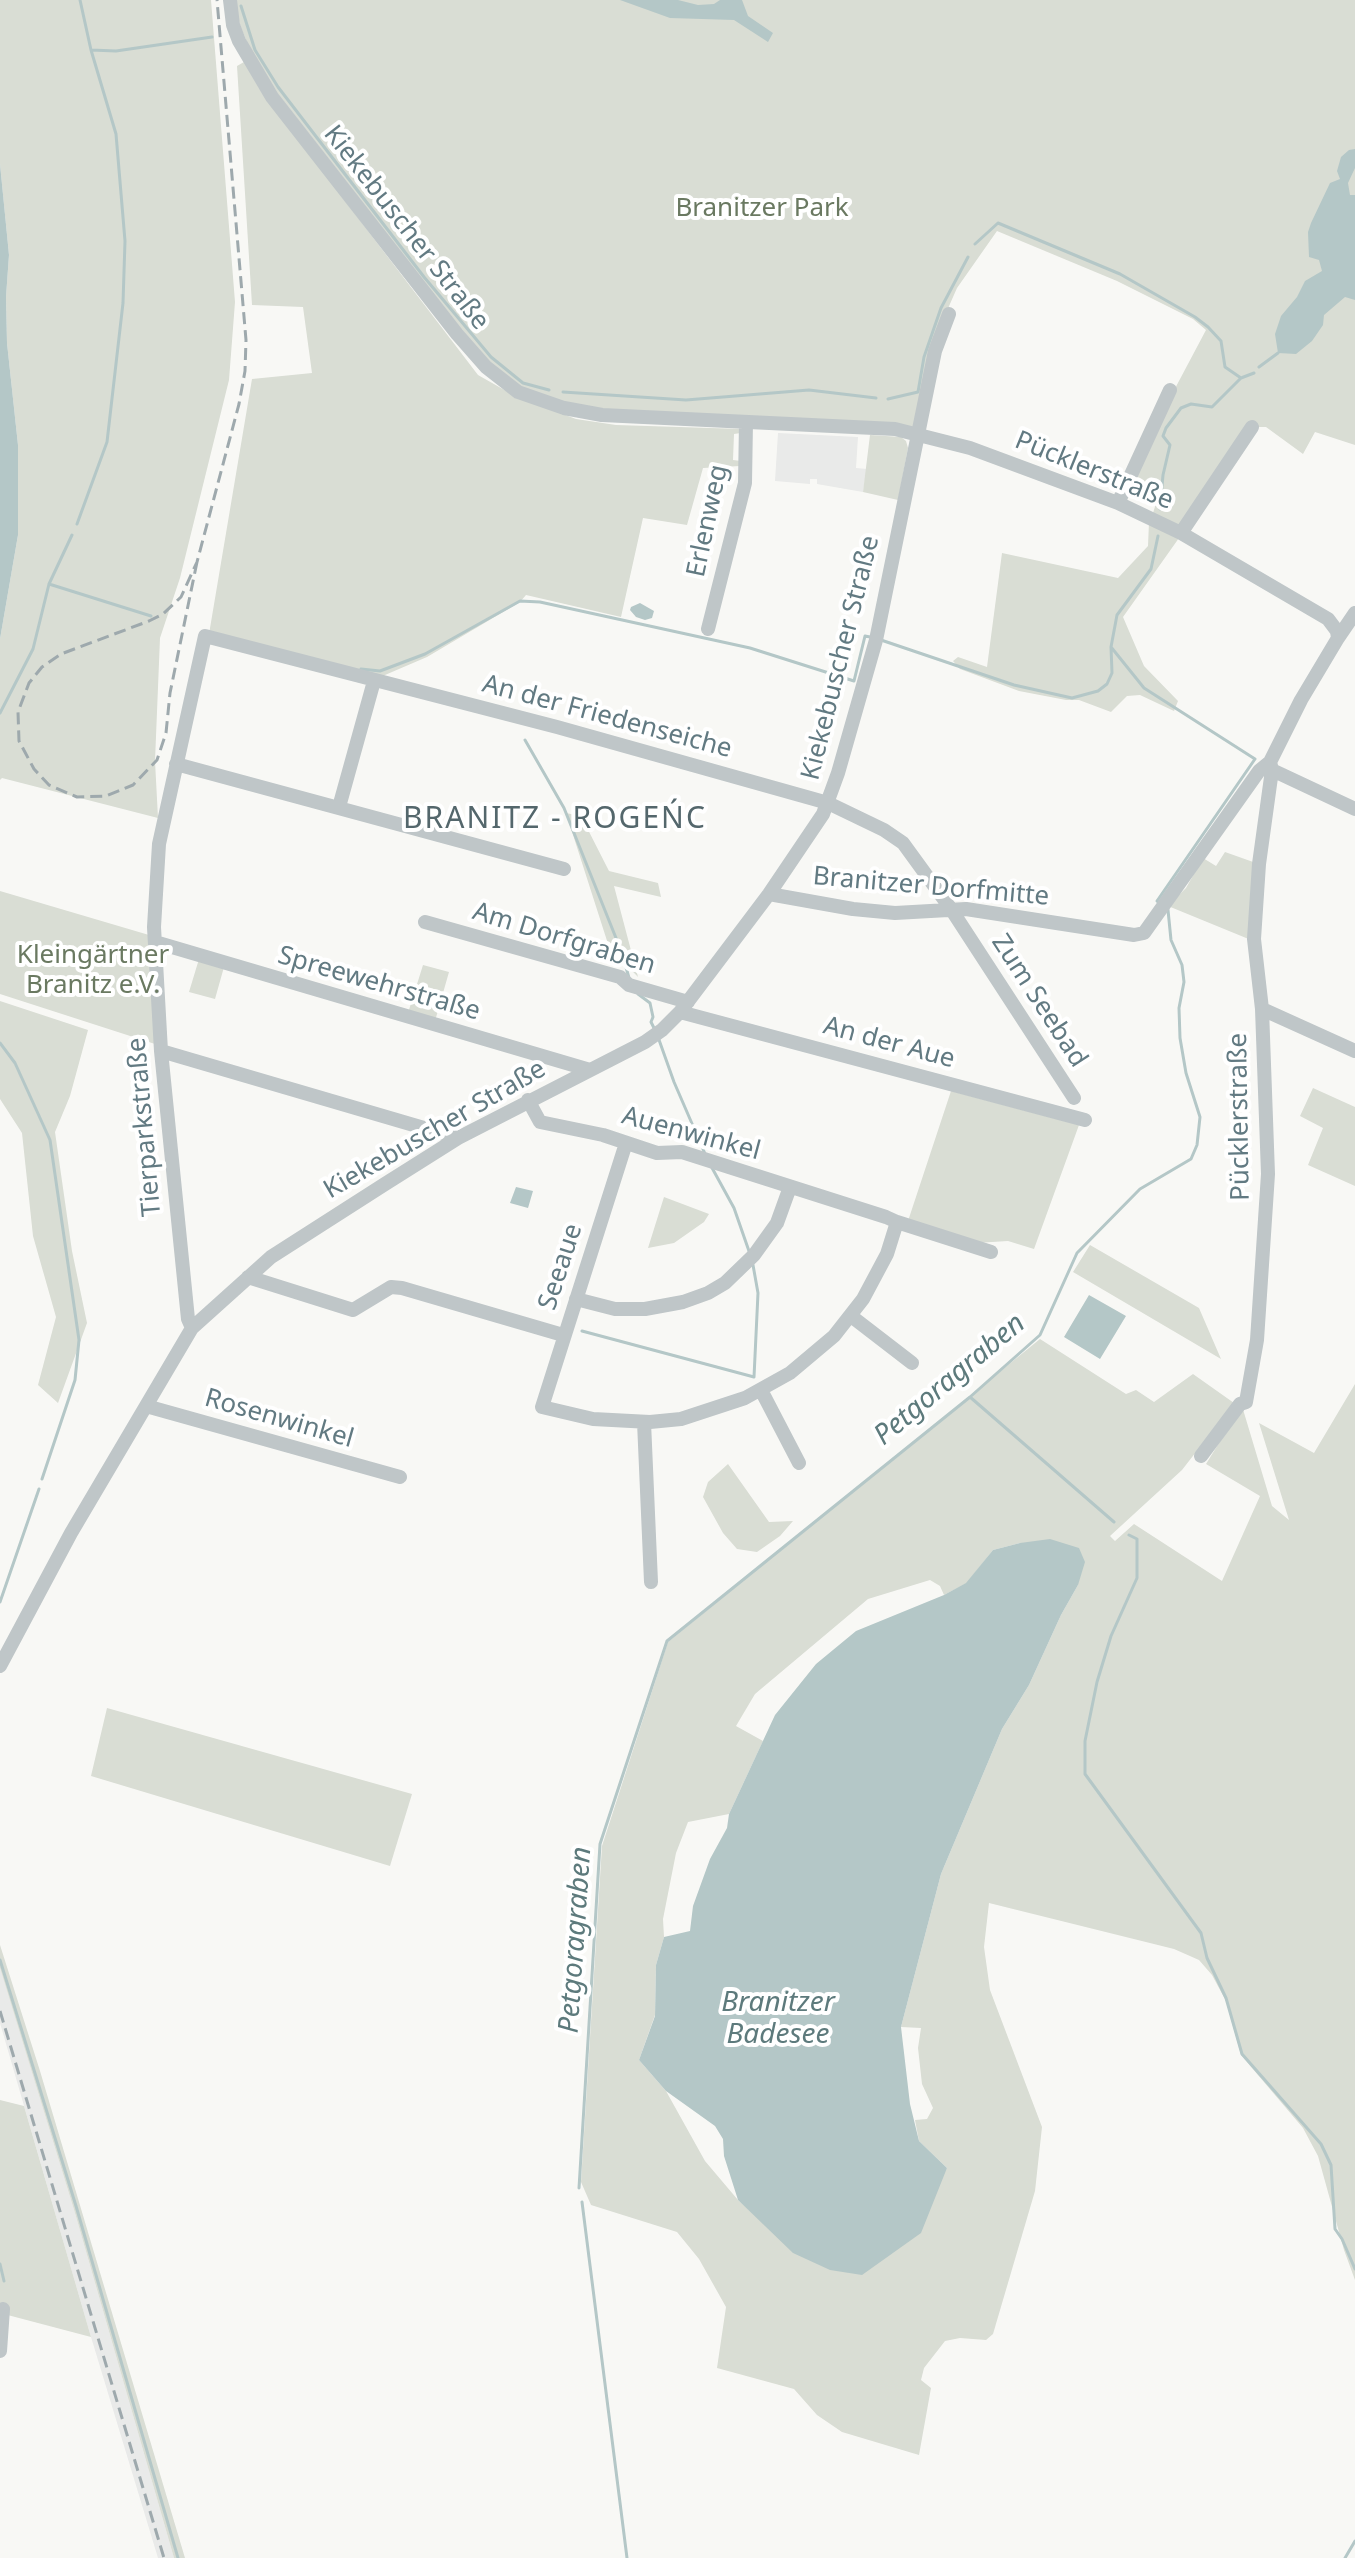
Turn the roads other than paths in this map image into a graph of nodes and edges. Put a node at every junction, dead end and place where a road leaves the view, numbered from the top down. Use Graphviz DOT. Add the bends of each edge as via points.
graph roads {
  1 [pos="230,0"];
  2 [pos="949,314"];
  3 [pos="1170,390"];
  4 [pos="746,422"];
  5 [pos="1252,427"];
  6 [pos="919,435"];
  7 [pos="1118,503"];
  8 [pos="1181,533"];
  9 [pos="1355,613"];
  10 [pos="708,629"];
  11 [pos="205,636"];
  12 [pos="1338,638"];
  13 [pos="374,681"];
  14 [pos="176,764"];
  15 [pos="1271,766"];
  16 [pos="1243,794"];
  17 [pos="828,803"];
  18 [pos="1267,805"];
  19 [pos="339,807"];
  20 [pos="1355,809"];
  21 [pos="564,869"];
  22 [pos="769,894"];
  23 [pos="951,909"];
  24 [pos="425,922"];
  25 [pos="155,942"];
  26 [pos="684,1007"];
  27 [pos="1262,1009"];
  28 [pos="161,1051"];
  29 [pos="1355,1051"];
  30 [pos="590,1070"];
  31 [pos="1074,1098"];
  32 [pos="528,1100"];
  33 [pos="1085,1120"];
  34 [pos="458,1138"];
  35 [pos="626,1143"];
  36 [pos="790,1187"];
  37 [pos="897,1222"];
  38 [pos="991,1252"];
  39 [pos="248,1277"];
  40 [pos="576,1299"];
  41 [pos="851,1316"];
  42 [pos="192,1328"];
  43 [pos="563,1335"];
  44 [pos="912,1363"];
  45 [pos="761,1390"];
  46 [pos="146,1406"];
  47 [pos="644,1422"];
  48 [pos="1201,1456"];
  49 [pos="799,1463"];
  50 [pos="400,1477"];
  51 [pos="651,1582"];
  52 [pos="0,1666"];
  53 [pos="3,2309"];
  54 [pos="0,2351"];
  1 -- 4 [label="street, Kiekebuscher Straße" via="239,41 272,97 457,334 502,380 537,400 586,413"];
  2 -- 6 [label="street" via="935,351"];
  3 -- 7 [label="street"];
  4 -- 6 [label="street, Kiekebuscher Straße" via="895,429"];
  4 -- 10 [label="street, Erlenweg" via="745,483"];
  5 -- 8 [label="street"];
  6 -- 7 [label="street, Pücklerstraße" via="970,448"];
  6 -- 17 [label="street, Kiekebuscher Straße" via="876,640"];
  7 -- 8 [label="street, Pücklerstraße"];
  8 -- 12 [label="street, Pücklerstraße" via="1328,619"];
  9 -- 12 [label="street"];
  11 -- 13 [label="street, An der Friedenseiche"];
  11 -- 14 [label="street, Tierparkstraße"];
  12 -- 15 [label="street, Branitzer Dorfmitte" via="1278,744"];
  13 -- 17 [label="street, An der Friedenseiche"];
  13 -- 19 [label="street"];
  14 -- 19 [label="street"];
  14 -- 25 [label="street, Tierparkstraße" via="157,861"];
  15 -- 16 [label="street, Branitzer Dorfmitte" via="1259,771"];
  15 -- 18 [label="street, Pücklerstraße"];
  15 -- 20 [label="street"];
  16 -- 18 [label="street"];
  16 -- 23 [label="street, Branitzer Dorfmitte" via="1144,933"];
  17 -- 22 [label="street, Kiekebuscher Straße"];
  17 -- 23 [label="street, Zum Seebad" via="903,843"];
  18 -- 27 [label="street, Pücklerstraße" via="1254,939"];
  19 -- 21 [label="street"];
  22 -- 23 [label="street, Branitzer Dorfmitte" via="895,913"];
  22 -- 26 [label="street, Kiekebuscher Straße"];
  23 -- 31 [label="street, Zum Seebad"];
  24 -- 26 [label="street, Am Dorfgraben" via="620,977"];
  25 -- 28 [label="street, Tierparkstraße"];
  25 -- 30 [label="street, Spreewehrstraße"];
  26 -- 30 [label="street, Kiekebuscher Straße" via="645,1042"];
  26 -- 33 [label="street, An der Aue"];
  27 -- 29 [label="street"];
  27 -- 48 [label="street, Pücklerstraße" via="1268,1174 1257,1340 1246,1402"];
  28 -- 34 [label="street"];
  28 -- 42 [label="street, Tierparkstraße"];
  30 -- 32 [label="street, Kiekebuscher Straße"];
  32 -- 34 [label="street, Kiekebuscher Straße"];
  32 -- 35 [label="street, Auenwinkel" via="540,1122"];
  34 -- 39 [label="street, Kiekebuscher Straße"];
  35 -- 36 [label="street, Auenwinkel" via="657,1153 682,1152"];
  35 -- 40 [label="street, Seeaue"];
  36 -- 37 [label="street, Auenwinkel"];
  36 -- 40 [label="street" via="777,1223 750,1259 708,1293 663,1307 615,1309"];
  37 -- 38 [label="street, Auenwinkel"];
  37 -- 41 [label="street" via="887,1254"];
  39 -- 42 [label="street, Kiekebuscher Straße"];
  39 -- 43 [label="street" via="353,1310 391,1287 402,1288"];
  40 -- 43 [label="street, Seeaue"];
  41 -- 44 [label="street"];
  41 -- 45 [label="street" via="814,1355"];
  42 -- 46 [label="street, Kiekebuscher Straße"];
  43 -- 47 [label="street, Seeaue" via="542,1407 593,1419"];
  45 -- 47 [label="street" via="681,1419"];
  45 -- 49 [label="street"];
  46 -- 50 [label="street, Rosenwinkel"];
  46 -- 52 [label="street, Kiekebuscher Straße"];
  47 -- 51 [label="street"];
  53 -- 54 [label="street"];
}
